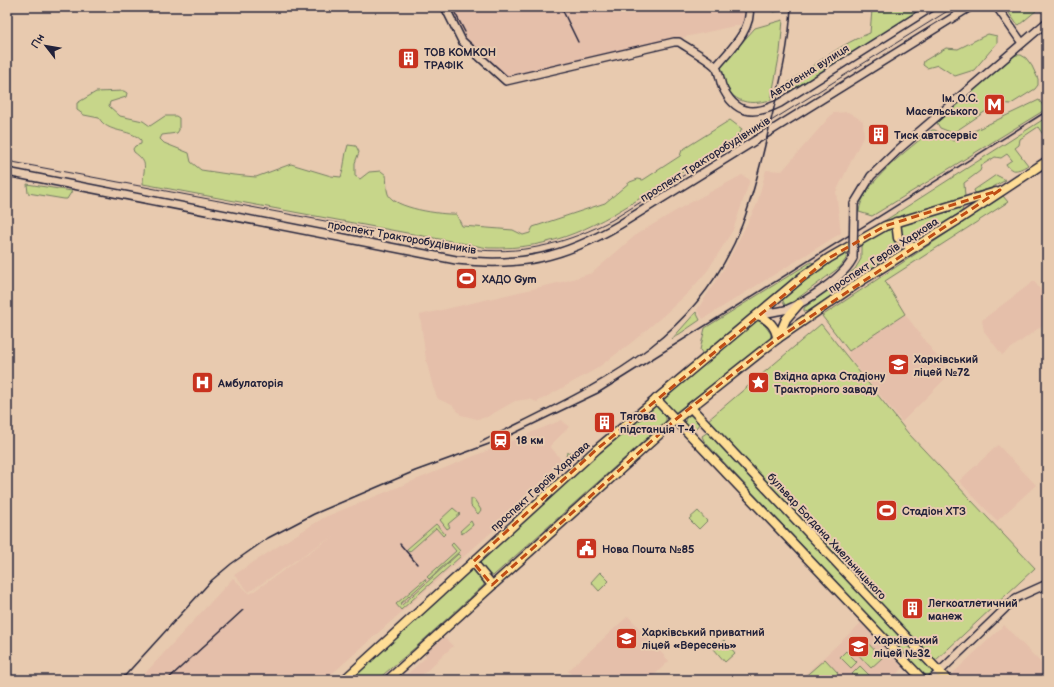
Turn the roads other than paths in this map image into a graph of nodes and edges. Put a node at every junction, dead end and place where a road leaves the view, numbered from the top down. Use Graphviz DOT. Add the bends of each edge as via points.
graph roads {
  1 [pos="445,7"];
  2 [pos="749,7"];
  3 [pos="932,7"];
  4 [pos="970,7"];
  5 [pos="997,7"];
  6 [pos="1047,22"];
  7 [pos="1022,43"];
  8 [pos="716,67"];
  9 [pos="1047,161"];
  10 [pos="7,172"];
  11 [pos="1000,190"];
  12 [pos="957,202"];
  13 [pos="958,220"];
  14 [pos="896,222"];
  15 [pos="914,247"];
  16 [pos="799,304"];
  17 [pos="757,315"];
  18 [pos="777,339"];
  19 [pos="656,399"];
  20 [pos="691,408"];
  21 [pos="675,420"];
  22 [pos="473,562"];
  23 [pos="492,584"];
  24 [pos="1047,584"];
  25 [pos="939,672"];
  26 [pos="344,680"];
  27 [pos="388,680"];
  28 [pos="923,680"];
  29 [pos="931,680"];
  30 [pos="947,680"];
  1 -- 8 [label="main road" via="462,41 506,81 674,42 679,42"];
  2 -- 8 [label="main road" via="748,21 741,34"];
  3 -- 8 [label="main road, Автоґенна вулиця" via="780,103 762,110 749,112 738,107 726,93"];
  4 -- 10 [label="main road, проспект Тракторобудівників" via="619,226 577,247 543,258 483,263 456,260"];
  5 -- 7 [label="main road"];
  6 -- 7 [label="main road"];
  7 -- 16 [label="main road, bridge" via="881,166 867,182 854,204 853,258 842,273"];
  9 -- 11 [label="main road, проспект Героїв Харкова"];
  11 -- 12 [label="main road, проспект Героїв Харкова"];
  11 -- 13 [label="main road, проспект Героїв Харкова"];
  12 -- 13 [label="main road" via="965,209"];
  12 -- 14 [label="main road, проспект Героїв Харкова"];
  13 -- 15 [label="main road, проспект Героїв Харкова"];
  14 -- 15 [label="main road" via="898,238"];
  14 -- 17 [label="main road, проспект Героїв Харкова" via="869,233 829,258"];
  15 -- 18 [label="main road, проспект Героїв Харкова"];
  16 -- 17 [label="main road" via="784,310"];
  16 -- 18 [label="main road" via="786,319"];
  17 -- 18 [label="main road" via="766,318 777,334"];
  17 -- 19 [label="main road, проспект Героїв Харкова"];
  18 -- 20 [label="main road, проспект Героїв Харкова"];
  19 -- 21 [label="main road"];
  19 -- 22 [label="main road, проспект Героїв Харкова"];
  20 -- 21 [label="main road, проспект Героїв Харкова"];
  20 -- 25 [label="main road, бульвар Богдана Хмельницького"];
  21 -- 23 [label="main road, проспект Героїв Харкова"];
  21 -- 28 [label="main road"];
  22 -- 23 [label="main road"];
  22 -- 26 [label="main road, проспект Героїв Харкова"];
  23 -- 27 [label="main road, проспект Героїв Харкова"];
  24 -- 25 [label="main road" via="1016,598"];
  25 -- 29 [label="main road"];
  25 -- 30 [label="main road, бульвар Богдана Хмельницького"];
}
